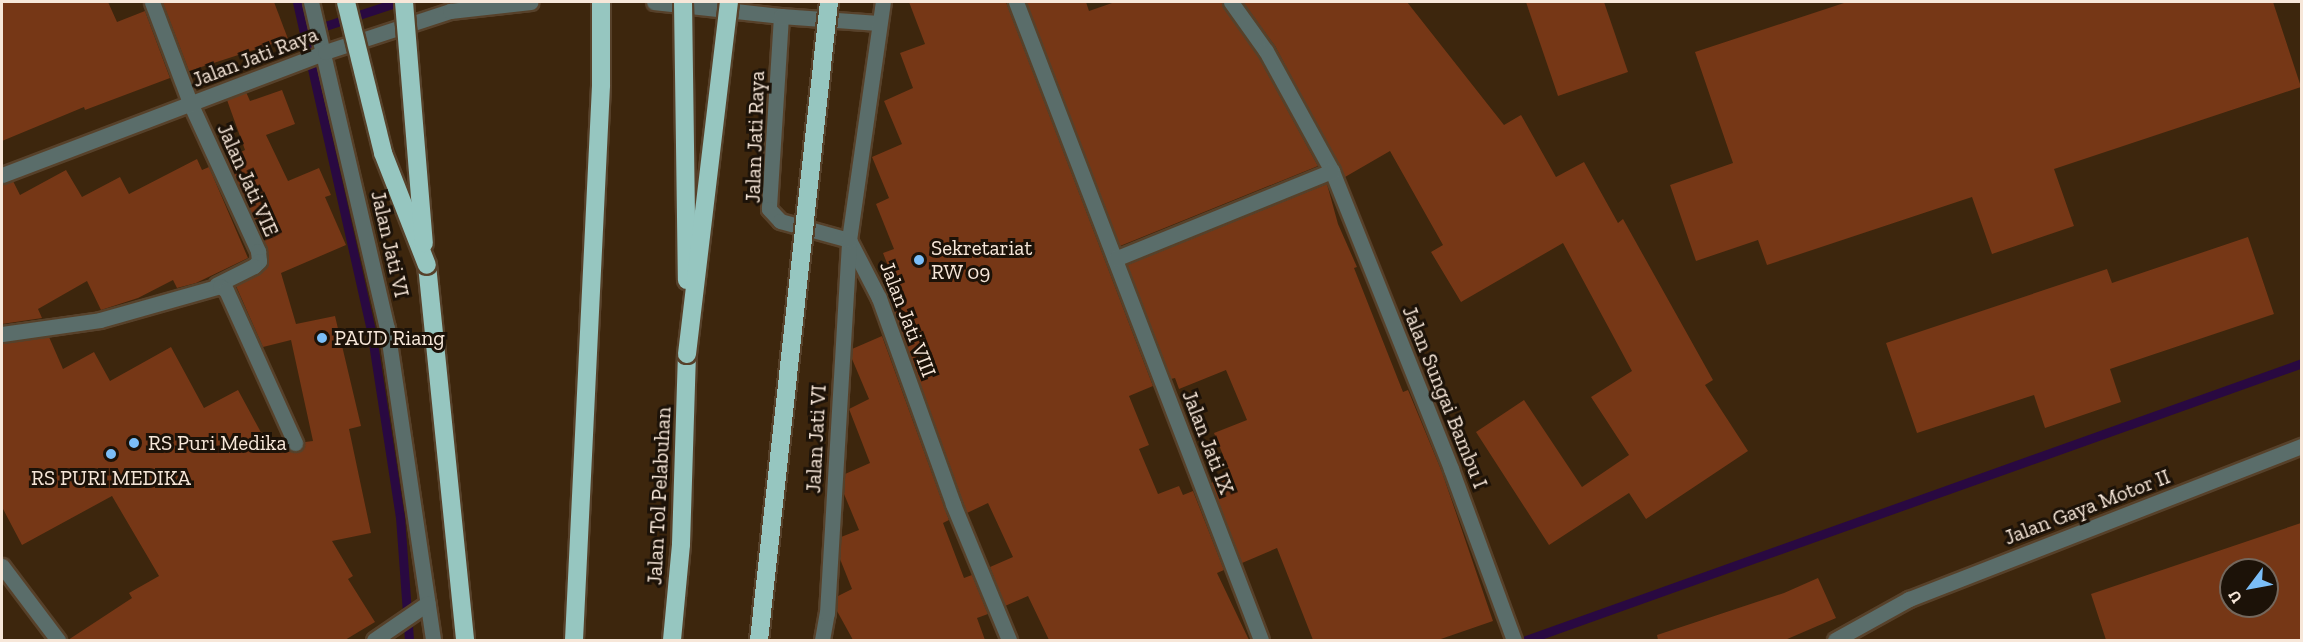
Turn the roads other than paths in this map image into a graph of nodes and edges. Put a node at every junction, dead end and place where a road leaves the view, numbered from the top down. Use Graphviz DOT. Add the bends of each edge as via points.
graph roads {
  1 [pos="152,2"];
  2 [pos="311,2"];
  3 [pos="346,2"];
  4 [pos="404,2"];
  5 [pos="530,2"];
  6 [pos="601,2"];
  7 [pos="654,2"];
  8 [pos="683,2"];
  9 [pos="729,2"];
  10 [pos="829,2"];
  11 [pos="883,2"];
  12 [pos="1016,2"];
  13 [pos="1231,2"];
  14 [pos="781,16"];
  15 [pos="878,22"];
  16 [pos="322,53"];
  17 [pos="187,95"];
  18 [pos="1332,171"];
  19 [pos="2,175"];
  20 [pos="849,240"];
  21 [pos="1115,259"];
  22 [pos="426,266"];
  23 [pos="216,285"];
  24 [pos="2,334"];
  25 [pos="687,354"];
  26 [pos="296,443"];
  27 [pos="2301,446"];
  28 [pos="2,566"];
  29 [pos="422,607"];
  30 [pos="1512,633"];
  31 [pos="58,640"];
  32 [pos="374,640"];
  33 [pos="433,640"];
  34 [pos="465,640"];
  35 [pos="574,640"];
  36 [pos="672,640"];
  37 [pos="759,640"];
  38 [pos="822,640"];
  39 [pos="1009,640"];
  40 [pos="1261,640"];
  41 [pos="1835,640"];
  1 -- 17 [label="street, Jalan Jati VIE"];
  2 -- 16 [label="street, Jalan Jati VI"];
  3 -- 22 [label="highway, bridge" via="382,153"];
  4 -- 22 [label="highway, bridge"];
  5 -- 16 [label="street, Jalan Jati Raya" via="450,11"];
  6 -- 35 [label="highway" via="600,97"];
  7 -- 14 [label="street"];
  8 -- 25 [label="highway, bridge"];
  9 -- 25 [label="highway, bridge"];
  10 -- 37 [label="highway, bridge"];
  11 -- 15 [label="street"];
  12 -- 21 [label="street, Jalan Jati IX"];
  13 -- 18 [label="street, Jalan Sungai Bambu I" via="1266,51"];
  14 -- 15 [label="street"];
  14 -- 20 [label="street, Jalan Jati Raya" via="769,209 780,221"];
  15 -- 20 [label="street"];
  16 -- 17 [label="street, Jalan Jati Raya"];
  16 -- 29 [label="street, Jalan Jati VI" via="387,328"];
  17 -- 19 [label="street, Jalan Jati Raya"];
  17 -- 23 [label="street, Jalan Jati VIE" via="258,251 259,261 254,266"];
  18 -- 21 [label="street"];
  18 -- 30 [label="street, Jalan Sungai Bambu I"];
  20 -- 38 [label="street, Jalan Jati VI" via="827,613"];
  20 -- 39 [label="street, Jalan Jati VIII" via="879,298 952,504"];
  21 -- 40 [label="street, Jalan Jati IX"];
  22 -- 34 [label="highway"];
  23 -- 24 [label="street, Jalan Jati VIE" via="100,320"];
  23 -- 26 [label="street" via="226,290"];
  25 -- 36 [label="highway, Jalan Tol Pelabuhan" via="681,544"];
  27 -- 41 [label="street, Jalan Gaya Motor II" via="1889,609"];
  28 -- 31 [label="street"];
  29 -- 32 [label="street"];
  29 -- 33 [label="street, Jalan Jati VI"];
}
